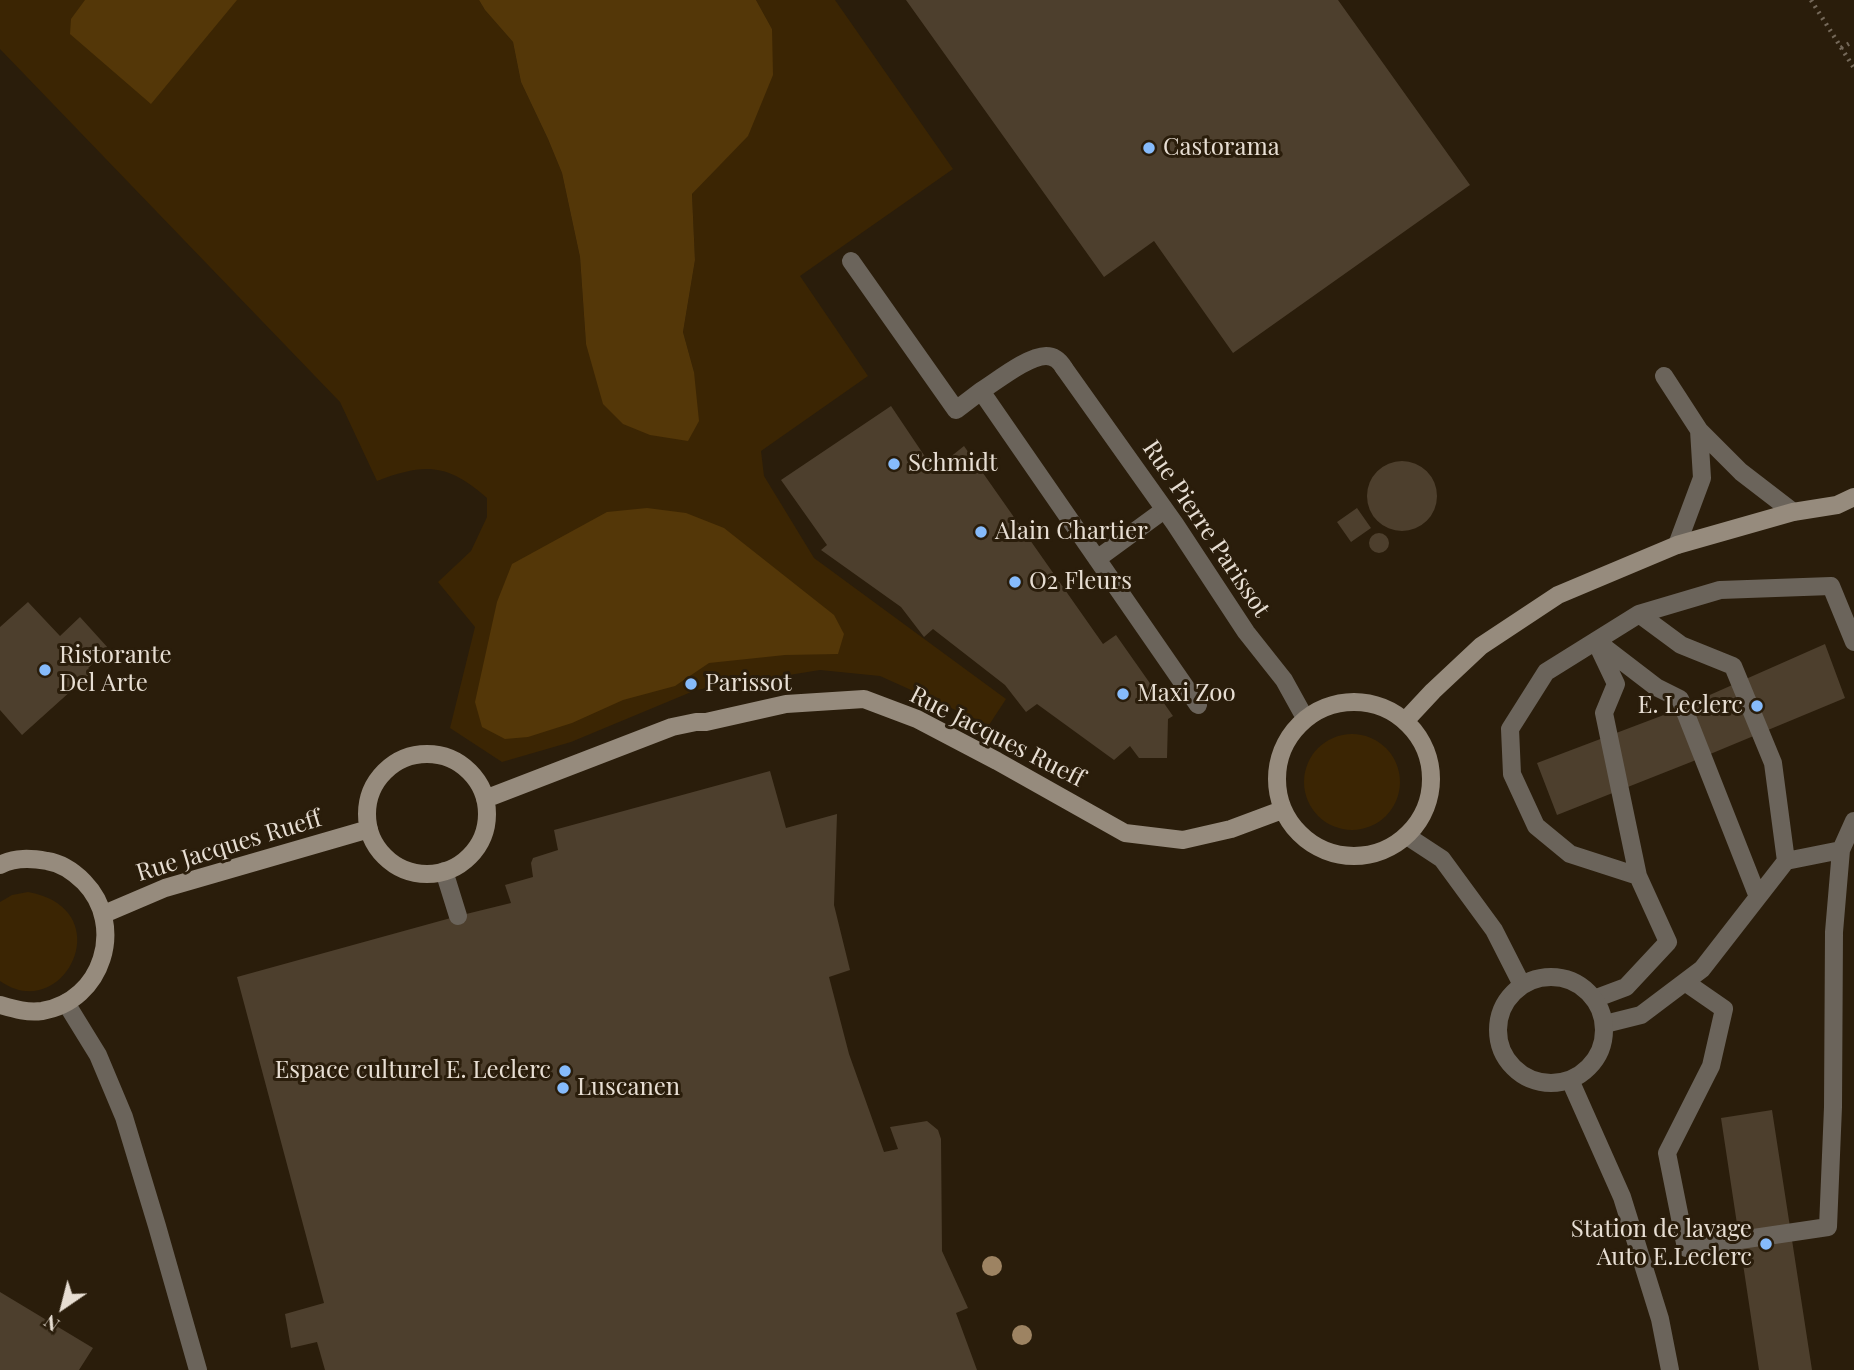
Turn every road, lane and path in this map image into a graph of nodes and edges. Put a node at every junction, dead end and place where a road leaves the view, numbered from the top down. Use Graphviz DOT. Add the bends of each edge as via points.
graph roads {
  1 [pos="1811,0"];
  2 [pos="1852,42"];
  3 [pos="1842,48"];
  4 [pos="1854,68"];
  5 [pos="851,261"];
  6 [pos="1664,376"];
  7 [pos="981,391"];
  8 [pos="1699,430"];
  9 [pos="1854,497"];
  10 [pos="1846,508"];
  11 [pos="1164,510"];
  12 [pos="1793,512"];
  13 [pos="1677,545"];
  14 [pos="1097,559"];
  15 [pos="1639,614"];
  16 [pos="1596,641"];
  17 [pos="1854,642"];
  18 [pos="1198,705"];
  19 [pos="1305,718"];
  20 [pos="1405,721"];
  21 [pos="485,799"];
  22 [pos="1282,810"];
  23 [pos="1854,821"];
  24 [pos="369,830"];
  25 [pos="1407,836"];
  26 [pos="1842,850"];
  27 [pos="1786,862"];
  28 [pos="0,865"];
  29 [pos="444,871"];
  30 [pos="1639,876"];
  31 [pos="1758,897"];
  32 [pos="104,914"];
  33 [pos="458,916"];
  34 [pos="1685,982"];
  35 [pos="1522,985"];
  36 [pos="1594,999"];
  37 [pos="66,1003"];
  38 [pos="0,1005"];
  39 [pos="1605,1024"];
  40 [pos="1570,1080"];
  41 [pos="198,1370"];
  42 [pos="1670,1370"];
  1 -- 3 [label="path"];
  2 -- 3 [label="path"];
  3 -- 4 [label="path"];
  5 -- 7 [label="street" via="956,410"];
  6 -- 8 [label="street"];
  7 -- 11 [label="street, Rue Pierre Parissot" via="1031,360 1053,357"];
  7 -- 14 [label="street"];
  8 -- 12 [label="street" via="1741,472"];
  8 -- 13 [label="street" via="1702,478"];
  9 -- 10 [label="street"];
  10 -- 12 [label="street"];
  11 -- 14 [label="street"];
  11 -- 19 [label="street, Rue Pierre Parissot" via="1284,680"];
  12 -- 13 [label="street"];
  13 -- 20 [label="street" via="1558,595 1481,646"];
  14 -- 18 [label="street"];
  15 -- 16 [label="street"];
  15 -- 17 [label="street" via="1720,590 1831,586"];
  15 -- 27 [label="street" via="1681,645 1733,667 1773,763"];
  16 -- 30 [label="street" via="1616,684 1604,713"];
  16 -- 30 [label="street" via="1546,672 1510,729 1512,774 1536,826 1570,854"];
  16 -- 31 [label="street" via="1656,687 1680,699"];
  19 -- 20 [label="street" via="1329,705 1355,701 1382,707"];
  19 -- 22 [label="street" via="1288,737 1278,761 1276,786"];
  20 -- 25 [label="street" via="1421,741 1430,765 1431,790 1423,815"];
  21 -- 22 [label="street, Rue Jacques Rueff" via="672,727 786,705 864,699 917,719 1125,833 1183,840"];
  21 -- 24 [label="street" via="465,767 430,754 411,756 380,776 367,811"];
  21 -- 29 [label="street" via="484,835 461,864"];
  22 -- 25 [label="street" via="1305,839 1338,856 1363,857 1387,850"];
  23 -- 26 [label="street"];
  24 -- 29 [label="street" via="390,861 425,874"];
  24 -- 32 [label="street, Rue Jacques Rueff" via="165,888"];
  25 -- 35 [label="street" via="1442,859 1494,930"];
  26 -- 27 [label="street"];
  26 -- 34 [label="street" via="1835,932 1828,1227 1686,1248 1667,1153 1710,1066 1724,1009"];
  27 -- 31 [label="street"];
  28 -- 32 [label="street" via="30,858 54,862 93,891"];
  29 -- 33 [label="street"];
  30 -- 36 [label="street" via="1668,942 1626,987"];
  31 -- 34 [label="street" via="1702,969"];
  32 -- 37 [label="street" via="106,940 101,965 86,987"];
  34 -- 39 [label="street" via="1640,1015"];
  35 -- 36 [label="street" via="1553,977 1569,980"];
  35 -- 40 [label="street" via="1503,1008 1498,1038 1502,1052 1511,1066 1531,1079 1555,1084"];
  36 -- 39 [label="street"];
  37 -- 38 [label="street" via="43,1011"];
  37 -- 41 [label="street" via="98,1055 124,1117"];
  39 -- 40 [label="street" via="1597,1058 1586,1072"];
  40 -- 42 [label="street" via="1622,1197 1660,1319"];
}
